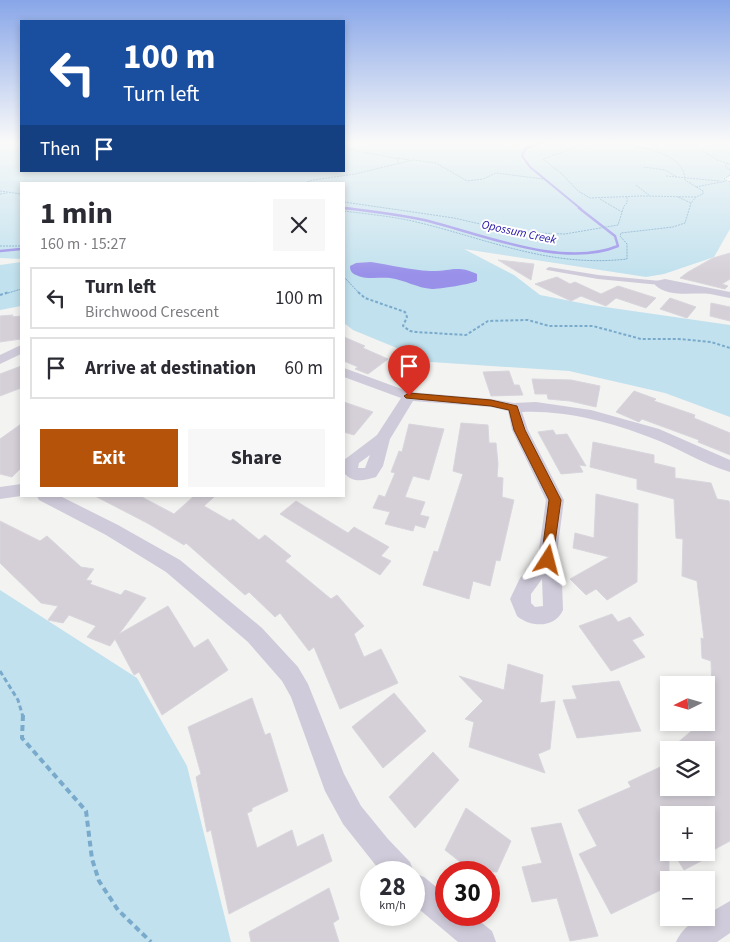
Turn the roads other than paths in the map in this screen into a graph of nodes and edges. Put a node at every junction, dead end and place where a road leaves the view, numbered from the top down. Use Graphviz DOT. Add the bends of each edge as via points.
graph roads {
  1 [pos="549,269"];
  2 [pos="660,283"];
  3 [pos="730,295"];
  4 [pos="20,350"];
  5 [pos="0,360"];
  6 [pos="345,372"];
  7 [pos="409,396"];
  8 [pos="514,408"];
  9 [pos="382,439"];
  10 [pos="730,466"];
  11 [pos="20,490"];
  12 [pos="0,493"];
  13 [pos="46,497"];
  14 [pos="548,560"];
  15 [pos="390,861"];
  16 [pos="425,896"];
  17 [pos="435,904"];
  18 [pos="730,916"];
  19 [pos="462,926"];
  20 [pos="480,942"];
  21 [pos="690,942"];
  1 -- 2 [label="lane"];
  2 -- 3 [label="street" via="671,289"];
  4 -- 5 [label="street"];
  6 -- 7 [label="street"];
  7 -- 8 [label="street"];
  7 -- 9 [label="street"];
  8 -- 10 [label="street" via="536,407 591,415 654,433"];
  8 -- 14 [label="street" via="520,430 555,500"];
  11 -- 12 [label="street"];
  13 -- 15 [label="street" via="112,530 173,566 255,635 290,674 334,782 352,815"];
  16 -- 17 [label="street"];
  18 -- 21 [label="street"];
  19 -- 20 [label="street"];
}
